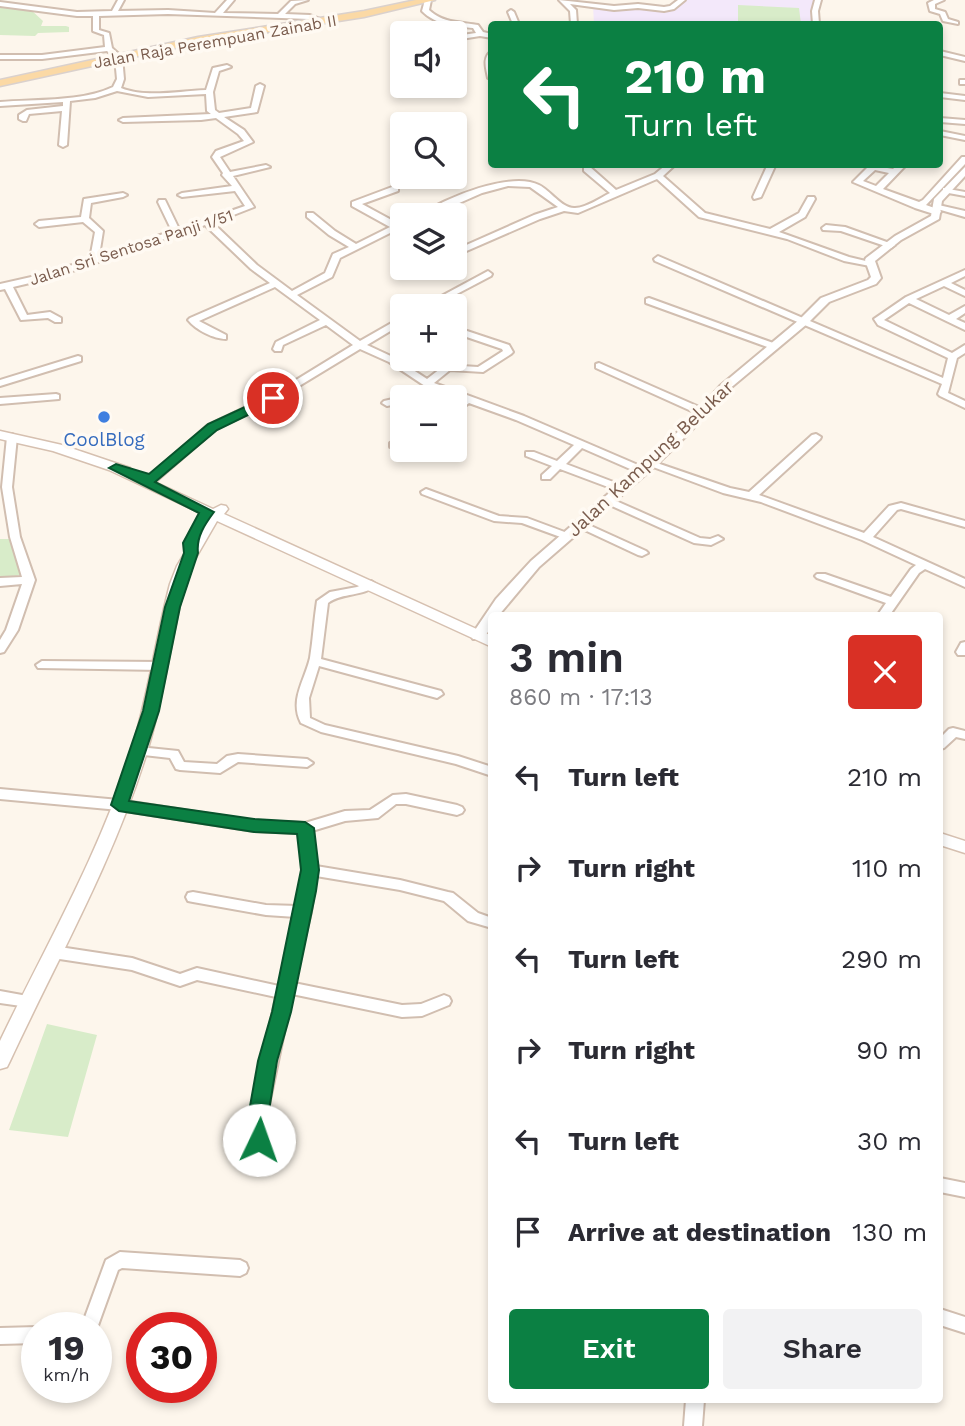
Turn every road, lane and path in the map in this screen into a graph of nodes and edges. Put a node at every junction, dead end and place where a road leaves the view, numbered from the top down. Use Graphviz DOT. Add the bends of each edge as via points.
graph roads {
  1 [pos="121,0"];
  2 [pos="231,0"];
  3 [pos="305,0"];
  4 [pos="429,0"];
  5 [pos="563,0"];
  6 [pos="682,0"];
  7 [pos="818,0"];
  8 [pos="941,0"];
  9 [pos="12,2"];
  10 [pos="0,4"];
  11 [pos="511,12"];
  12 [pos="114,13"];
  13 [pos="96,14"];
  14 [pos="218,14"];
  15 [pos="280,16"];
  16 [pos="321,21"];
  17 [pos="515,21"];
  18 [pos="574,21"];
  19 [pos="816,21"];
  20 [pos="956,23"];
  21 [pos="480,34"];
  22 [pos="488,35"];
  23 [pos="467,36"];
  24 [pos="109,49"];
  25 [pos="943,54"];
  26 [pos="0,57"];
  27 [pos="118,57"];
  28 [pos="965,60"];
  29 [pos="227,66"];
  30 [pos="0,83"];
  31 [pos="260,86"];
  32 [pos="117,89"];
  33 [pos="209,92"];
  34 [pos="943,96"];
  35 [pos="67,98"];
  36 [pos="965,98"];
  37 [pos="0,104"];
  38 [pos="67,108"];
  39 [pos="215,116"];
  40 [pos="23,119"];
  41 [pos="123,120"];
  42 [pos="943,120"];
  43 [pos="965,122"];
  44 [pos="943,133"];
  45 [pos="965,138"];
  46 [pos="63,145"];
  47 [pos="965,159"];
  48 [pos="266,167"];
  49 [pos="667,168"];
  50 [pos="770,168"];
  51 [pos="868,168"];
  52 [pos="878,168"];
  53 [pos="899,168"];
  54 [pos="587,169"];
  55 [pos="895,172"];
  56 [pos="964,172"];
  57 [pos="226,175"];
  58 [pos="658,176"];
  59 [pos="238,188"];
  60 [pos="396,189"];
  61 [pos="877,190"];
  62 [pos="946,190"];
  63 [pos="615,193"];
  64 [pos="182,194"];
  65 [pos="965,194"];
  66 [pos="123,195"];
  67 [pos="757,197"];
  68 [pos="811,199"];
  69 [pos="162,202"];
  70 [pos="452,203"];
  71 [pos="918,206"];
  72 [pos="564,208"];
  73 [pos="937,209"];
  74 [pos="965,214"];
  75 [pos="310,215"];
  76 [pos="85,219"];
  77 [pos="390,220"];
  78 [pos="206,221"];
  79 [pos="39,224"];
  80 [pos="826,228"];
  81 [pos="390,230"];
  82 [pos="772,232"];
  83 [pos="177,233"];
  84 [pos="891,245"];
  85 [pos="356,247"];
  86 [pos="467,248"];
  87 [pos="658,258"];
  88 [pos="94,259"];
  89 [pos="870,263"];
  90 [pos="965,273"];
  91 [pos="488,274"];
  92 [pos="945,283"];
  93 [pos="275,284"];
  94 [pos="4,286"];
  95 [pos="965,293"];
  96 [pos="450,294"];
  97 [pos="290,295"];
  98 [pos="909,299"];
  99 [pos="649,301"];
  100 [pos="965,309"];
  101 [pos="949,319"];
  102 [pos="58,320"];
  103 [pos="326,321"];
  104 [pos="803,322"];
  105 [pos="390,327"];
  106 [pos="965,327"];
  107 [pos="467,334"];
  108 [pos="223,337"];
  109 [pos="359,345"];
  110 [pos="773,346"];
  111 [pos="965,348"];
  112 [pos="278,349"];
  113 [pos="78,359"];
  114 [pos="953,360"];
  115 [pos="599,366"];
  116 [pos="965,368"];
  117 [pos="467,369"];
  118 [pos="444,371"];
  119 [pos="0,383"];
  120 [pos="947,383"];
  121 [pos="431,384"];
  122 [pos="56,397"];
  123 [pos="467,400"];
  124 [pos="0,401"];
  125 [pos="387,402"];
  126 [pos="390,402"];
  127 [pos="965,405"];
  128 [pos="702,412"];
  129 [pos="6,436"];
  130 [pos="816,437"];
  131 [pos="581,444"];
  132 [pos="530,454"];
  133 [pos="558,466"];
  134 [pos="645,467"];
  135 [pos="116,468"];
  136 [pos="546,477"];
  137 [pos="152,479"];
  138 [pos="620,488"];
  139 [pos="426,492"];
  140 [pos="752,495"];
  141 [pos="607,500"];
  142 [pos="214,510"];
  143 [pos="580,524"];
  144 [pos="965,524"];
  145 [pos="566,537"];
  146 [pos="866,538"];
  147 [pos="718,539"];
  148 [pos="642,553"];
  149 [pos="923,565"];
  150 [pos="821,576"];
  151 [pos="29,580"];
  152 [pos="0,582"];
  153 [pos="965,583"];
  154 [pos="371,585"];
  155 [pos="893,601"];
  156 [pos="497,612"];
  157 [pos="886,612"];
  158 [pos="485,639"];
  159 [pos="0,649"];
  160 [pos="315,661"];
  161 [pos="42,665"];
  162 [pos="161,666"];
  163 [pos="437,694"];
  164 [pos="965,735"];
  165 [pos="943,741"];
  166 [pos="139,751"];
  167 [pos="307,763"];
  168 [pos="488,771"];
  169 [pos="0,794"];
  170 [pos="119,805"];
  171 [pos="457,810"];
  172 [pos="305,828"];
  173 [pos="943,840"];
  174 [pos="965,847"];
  175 [pos="310,870"];
  176 [pos="193,897"];
  177 [pos="304,912"];
  178 [pos="488,922"];
  179 [pos="53,952"];
  180 [pos="286,990"];
  181 [pos="0,997"];
  182 [pos="28,1001"];
  183 [pos="444,1001"];
  184 [pos="0,1061"];
  185 [pos="259,1140"];
  186 [pos="943,1186"];
  187 [pos="965,1190"];
  188 [pos="240,1268"];
  189 [pos="95,1312"];
  190 [pos="943,1318"];
  191 [pos="965,1325"];
  192 [pos="21,1335"];
  193 [pos="0,1336"];
  194 [pos="695,1403"];
  195 [pos="694,1426"];
  1 -- 12 [label="street"];
  2 -- 14 [label="street"];
  3 -- 15 [label="street" via="293,2"];
  4 -- 16 [label="main road, Jalan Raja Perempuan Zainab II"];
  4 -- 21 [label="street" via="425,11 431,17 477,26"];
  5 -- 6 [label="street" via="611,8 664,9"];
  5 -- 18 [label="street" via="573,10"];
  7 -- 19 [label="street"];
  8 -- 20 [label="street" via="930,3 932,10"];
  9 -- 10 [label="street"];
  9 -- 13 [label="street"];
  11 -- 17 [label="street"];
  12 -- 13 [label="street"];
  12 -- 14 [label="street"];
  13 -- 24 [label="street" via="96,32 107,34"];
  14 -- 15 [label="street"];
  15 -- 16 [label="street"];
  16 -- 27 [label="main road, Jalan Raja Perempuan Zainab II"];
  21 -- 22 [label="street"];
  21 -- 23 [label="street"];
  24 -- 26 [label="street"];
  24 -- 27 [label="street"];
  25 -- 28 [label="street"];
  27 -- 30 [label="main road, Jalan Raja Perempuan Zainab II"];
  27 -- 32 [label="street"];
  29 -- 33 [label="street" via="216,70"];
  31 -- 39 [label="street" via="254,110"];
  32 -- 33 [label="street"];
  32 -- 35 [label="street" via="100,96"];
  33 -- 39 [label="street"];
  34 -- 36 [label="street"];
  35 -- 37 [label="street"];
  35 -- 38 [label="street"];
  38 -- 40 [label="street" via="27,112"];
  38 -- 46 [label="street"];
  39 -- 41 [label="street"];
  39 -- 57 [label="street" via="249,142 216,155"];
  42 -- 43 [label="street"];
  44 -- 45 [label="street"];
  47 -- 71 [label="street"];
  48 -- 57 [label="street"];
  49 -- 58 [label="street"];
  50 -- 67 [label="street"];
  51 -- 61 [label="street" via="857,182"];
  52 -- 55 [label="street"];
  53 -- 55 [label="street"];
  54 -- 63 [label="street"];
  55 -- 61 [label="street"];
  56 -- 62 [label="street"];
  57 -- 59 [label="street, Jalan Sri Sentosa Panji 1/51"];
  58 -- 63 [label="street"];
  58 -- 82 [label="street" via="702,215"];
  59 -- 64 [label="street"];
  59 -- 78 [label="street, Jalan Sri Sentosa Panji 1/51" via="250,207"];
  60 -- 77 [label="street" via="355,204"];
  61 -- 71 [label="street"];
  62 -- 65 [label="street"];
  62 -- 73 [label="street"];
  63 -- 72 [label="street" via="580,210"];
  66 -- 76 [label="street" via="89,200"];
  68 -- 82 [label="street" via="802,215"];
  69 -- 83 [label="street"];
  70 -- 72 [label="street" via="514,183 533,185"];
  71 -- 73 [label="street"];
  72 -- 86 [label="street"];
  73 -- 74 [label="street"];
  73 -- 84 [label="street" via="936,217"];
  75 -- 85 [label="street"];
  76 -- 79 [label="street"];
  76 -- 88 [label="street" via="99,231"];
  78 -- 83 [label="street, Jalan Sri Sentosa Panji 1/51"];
  78 -- 93 [label="street"];
  80 -- 84 [label="street"];
  81 -- 85 [label="street"];
  82 -- 89 [label="street"];
  83 -- 88 [label="street, Jalan Sri Sentosa Panji 1/51"];
  84 -- 89 [label="street"];
  85 -- 97 [label="street" via="337,256 329,275"];
  87 -- 104 [label="street"];
  88 -- 94 [label="street, Jalan Sri Sentosa Panji 1/51"];
  89 -- 104 [label="street, Jalan Kampung Belukar" via="876,278 872,282 825,300"];
  90 -- 92 [label="street"];
  91 -- 96 [label="street"];
  92 -- 95 [label="street"];
  92 -- 98 [label="street"];
  93 -- 97 [label="street"];
  93 -- 108 [label="street" via="193,320"];
  94 -- 102 [label="street" via="24,318 50,315"];
  97 -- 103 [label="street"];
  98 -- 101 [label="street"];
  98 -- 114 [label="street" via="879,319 881,323"];
  99 -- 110 [label="street"];
  100 -- 101 [label="street"];
  101 -- 106 [label="street"];
  103 -- 109 [label="street"];
  103 -- 112 [label="street" via="279,344"];
  104 -- 110 [label="street, Jalan Kampung Belukar"];
  104 -- 120 [label="street"];
  105 -- 109 [label="street"];
  107 -- 117 [label="street" via="506,347 508,352 480,370"];
  109 -- 121 [label="street"];
  109 -- 137 [label="street" via="273,398 212,427"];
  110 -- 128 [label="street, Jalan Kampung Belukar"];
  111 -- 114 [label="street"];
  113 -- 119 [label="street"];
  114 -- 116 [label="street"];
  114 -- 120 [label="street"];
  115 -- 128 [label="street"];
  118 -- 121 [label="street"];
  120 -- 127 [label="street" via="943,394"];
  122 -- 124 [label="street"];
  123 -- 131 [label="street"];
  125 -- 126 [label="street"];
  128 -- 134 [label="street, Jalan Kampung Belukar"];
  129 -- 135 [label="main road"];
  129 -- 151 [label="street" via="7,487 15,537"];
  130 -- 140 [label="street"];
  131 -- 133 [label="street"];
  131 -- 134 [label="street"];
  132 -- 133 [label="street"];
  133 -- 136 [label="street"];
  133 -- 138 [label="street"];
  134 -- 138 [label="street, Jalan Kampung Belukar"];
  134 -- 140 [label="street"];
  135 -- 137 [label="main road"];
  135 -- 142 [label="main road"];
  137 -- 142 [label="main road"];
  138 -- 141 [label="street, Jalan Kampung Belukar"];
  139 -- 145 [label="street" via="501,520 523,520"];
  140 -- 146 [label="street"];
  141 -- 143 [label="street, Jalan Kampung Belukar"];
  141 -- 147 [label="street" via="698,541"];
  142 -- 154 [label="main road" via="304,557"];
  142 -- 162 [label="main road" via="191,553 173,607"];
  143 -- 145 [label="street, Jalan Kampung Belukar"];
  143 -- 148 [label="street"];
  144 -- 146 [label="street" via="901,506"];
  145 -- 156 [label="street, Jalan Kampung Belukar" via="535,564"];
  146 -- 149 [label="street"];
  149 -- 153 [label="street"];
  149 -- 155 [label="street"];
  150 -- 155 [label="street"];
  151 -- 152 [label="street"];
  151 -- 159 [label="street"];
  154 -- 158 [label="main road"];
  154 -- 160 [label="street" via="357,592 335,593 323,601"];
  155 -- 157 [label="street"];
  160 -- 163 [label="street"];
  160 -- 168 [label="street" via="303,697 305,720"];
  161 -- 162 [label="street"];
  162 -- 166 [label="main road"];
  164 -- 165 [label="street" via="950,733"];
  166 -- 167 [label="street" via="174,754 180,766 217,769 234,758"];
  166 -- 170 [label="main road"];
  169 -- 170 [label="street"];
  170 -- 172 [label="street"];
  170 -- 179 [label="main road"];
  171 -- 172 [label="street" via="393,800 373,815 345,816"];
  172 -- 175 [label="street"];
  173 -- 174 [label="main road"];
  175 -- 177 [label="street"];
  175 -- 178 [label="street" via="448,897 473,917"];
  176 -- 177 [label="street"];
  177 -- 180 [label="street"];
  179 -- 180 [label="street" via="132,964 180,980 197,974"];
  179 -- 182 [label="main road"];
  180 -- 183 [label="street" via="402,1012"];
  180 -- 185 [label="street" via="268,1061 256,1129"];
  181 -- 182 [label="street"];
  182 -- 184 [label="main road"];
  186 -- 187 [label="street"];
  188 -- 189 [label="street" via="120,1260 112,1265"];
  190 -- 191 [label="street"];
  192 -- 193 [label="street"];
  194 -- 195 [label="street"];
}
